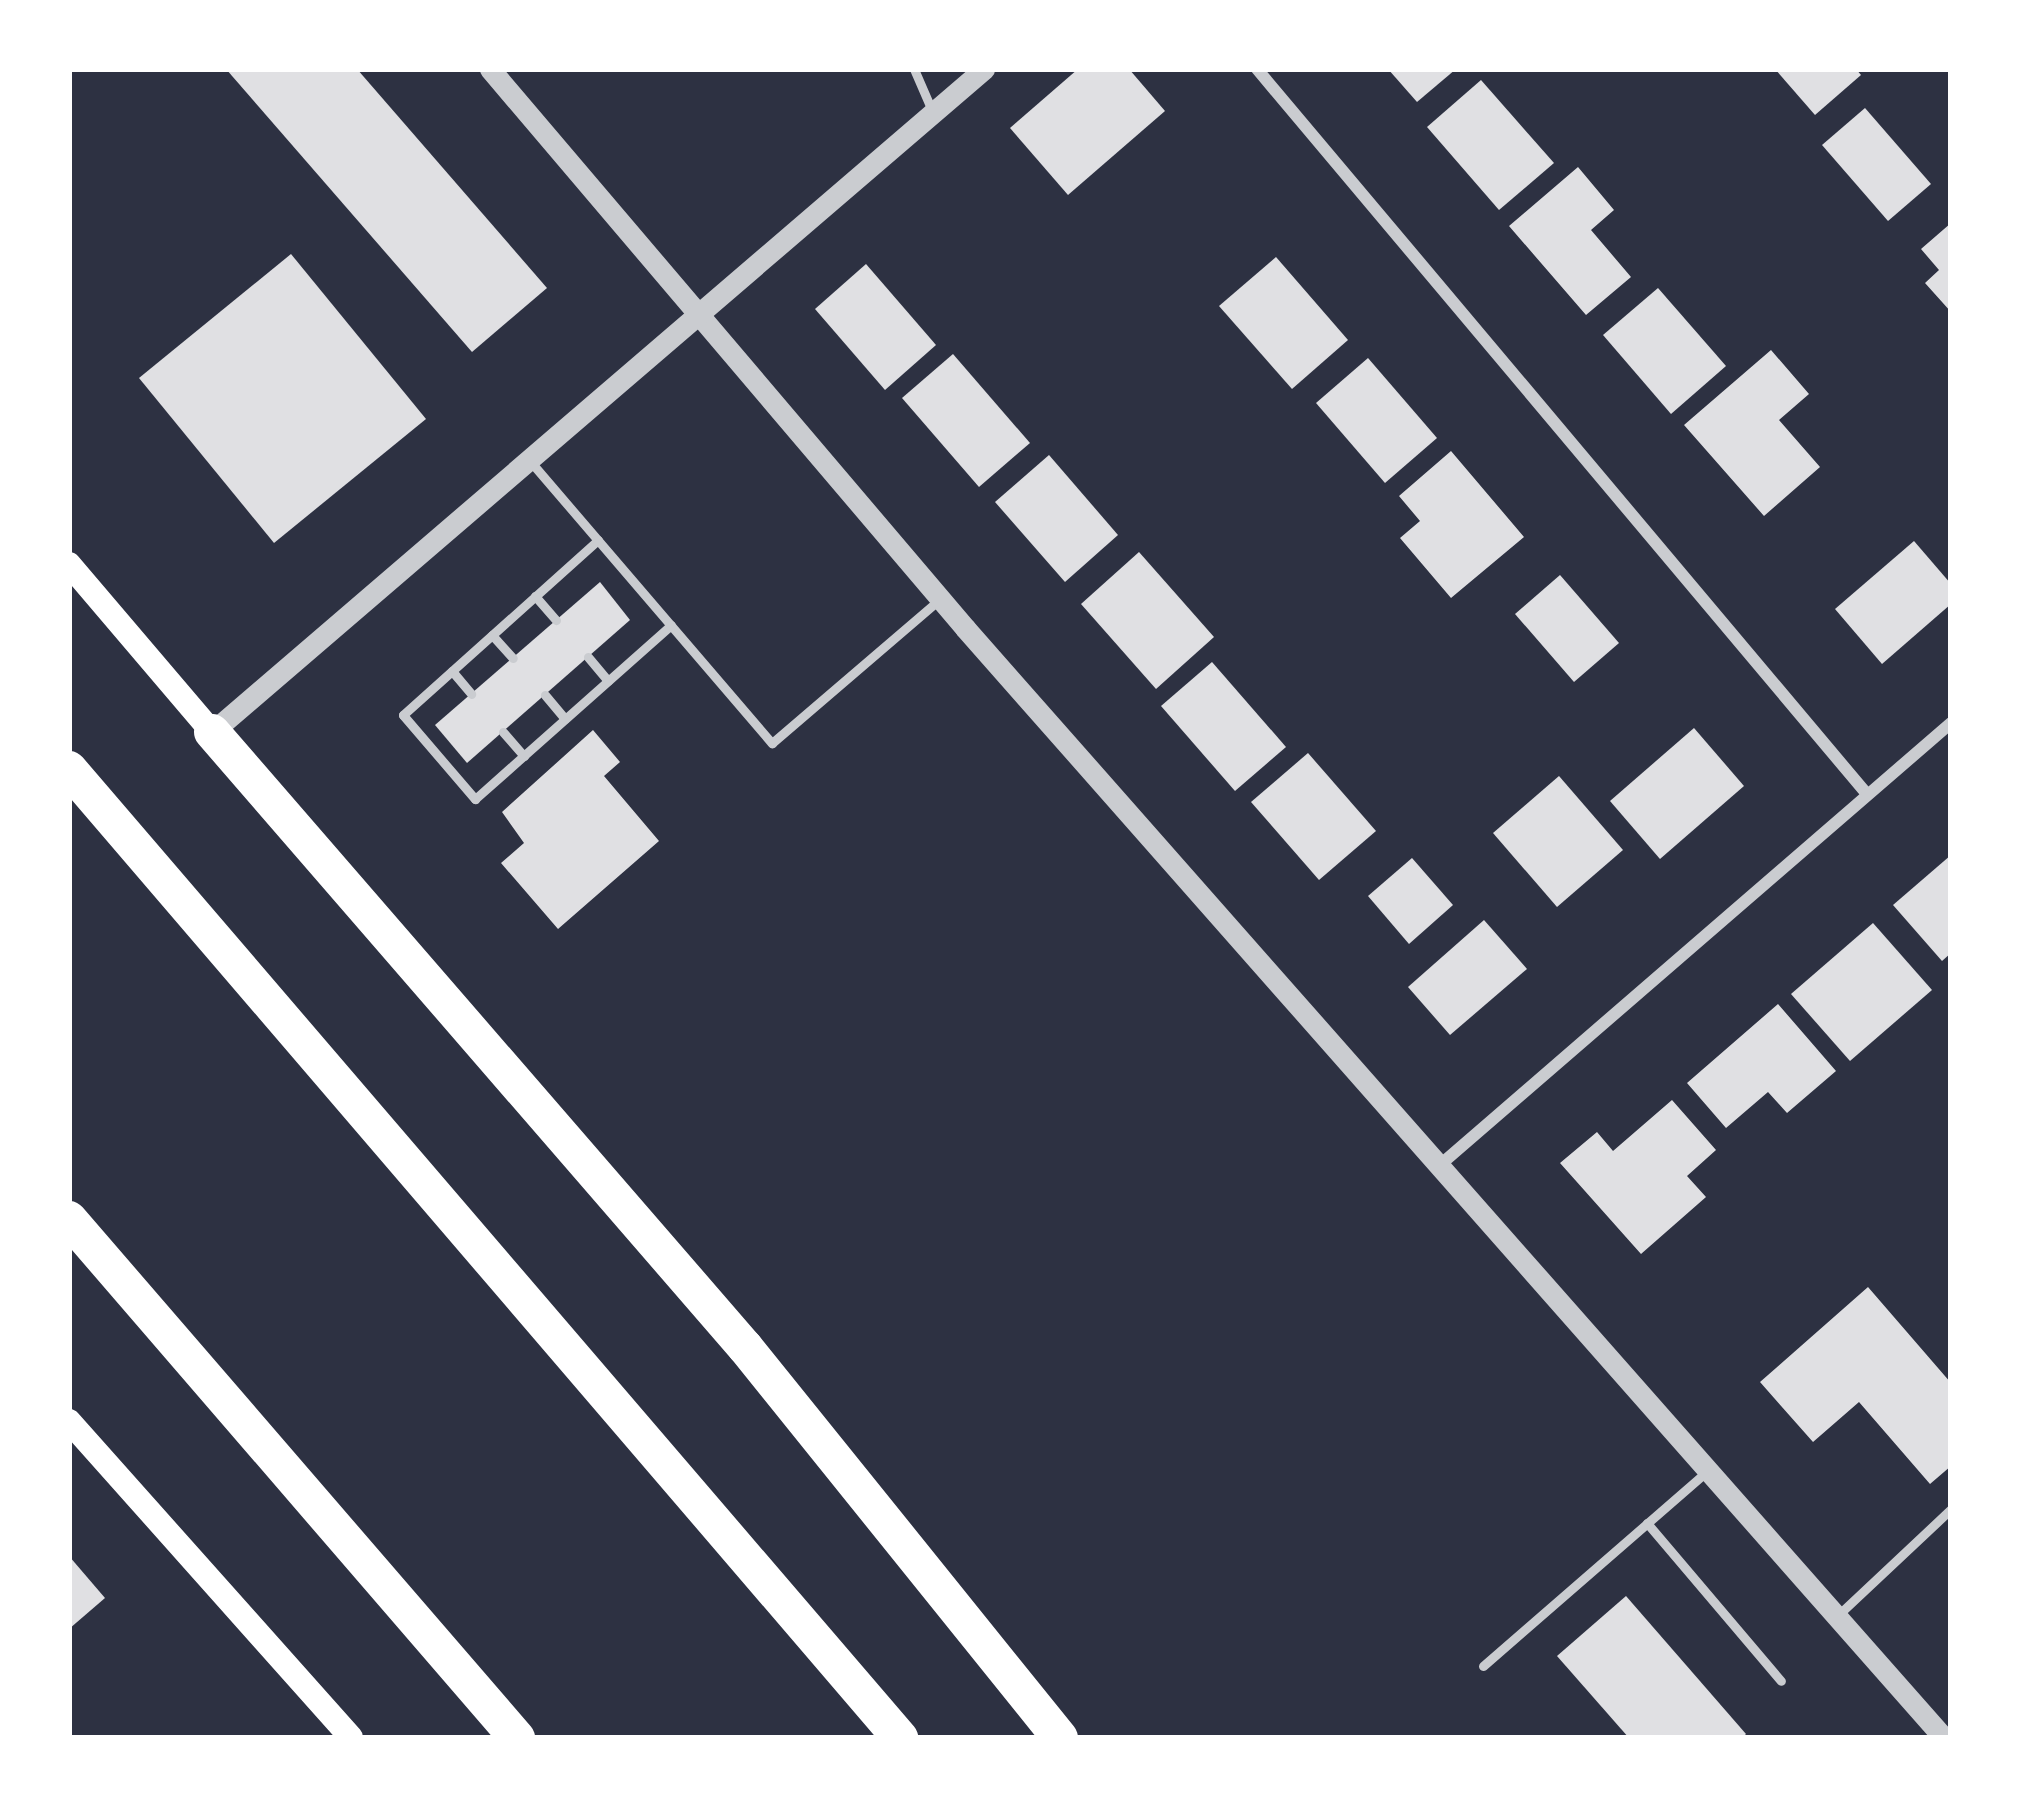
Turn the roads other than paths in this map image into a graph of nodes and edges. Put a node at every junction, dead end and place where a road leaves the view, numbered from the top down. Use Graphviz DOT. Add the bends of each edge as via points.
graph roads {
  1 [pos="490,69"];
  2 [pos="914,69"];
  3 [pos="984,69"];
  4 [pos="1257,69"];
  5 [pos="933,113"];
  6 [pos="697,311"];
  7 [pos="528,458"];
  8 [pos="598,540"];
  9 [pos="69,564"];
  10 [pos="535,596"];
  11 [pos="941,598"];
  12 [pos="556,620"];
  13 [pos="670,625"];
  14 [pos="492,635"];
  15 [pos="588,657"];
  16 [pos="513,658"];
  17 [pos="452,671"];
  18 [pos="608,681"];
  19 [pos="471,694"];
  20 [pos="545,695"];
  21 [pos="566,719"];
  22 [pos="1951,723"];
  23 [pos="212,732"];
  24 [pos="503,732"];
  25 [pos="524,755"];
  26 [pos="69,769"];
  27 [pos="1865,794"];
  28 [pos="1440,1165"];
  29 [pos="69,1219"];
  30 [pos="69,1421"];
  31 [pos="1708,1471"];
  32 [pos="1951,1509"];
  33 [pos="1647,1523"];
  34 [pos="1836,1617"];
  35 [pos="1483,1666"];
  36 [pos="1781,1681"];
  37 [pos="351,1738"];
  38 [pos="517,1738"];
  39 [pos="900,1738"];
  40 [pos="1060,1738"];
  41 [pos="1944,1738"];
  1 -- 6 [label="street"];
  2 -- 5 [label="lane"];
  3 -- 5 [label="street"];
  4 -- 27 [label="street"];
  5 -- 6 [label="street"];
  6 -- 7 [label="street"];
  6 -- 11 [label="street"];
  7 -- 8 [label="lane"];
  7 -- 23 [label="street"];
  8 -- 10 [label="lane"];
  8 -- 13 [label="lane"];
  9 -- 23 [label="main road"];
  10 -- 12 [label="lane"];
  10 -- 14 [label="lane"];
  11 -- 13 [label="lane" via="772,743"];
  11 -- 28 [label="street"];
  13 -- 18 [label="lane"];
  14 -- 16 [label="lane"];
  14 -- 17 [label="lane"];
  15 -- 18 [label="lane"];
  17 -- 19 [label="lane"];
  17 -- 25 [label="lane" via="403,715 475,799"];
  18 -- 21 [label="lane"];
  20 -- 21 [label="lane"];
  21 -- 25 [label="lane"];
  22 -- 27 [label="street"];
  23 -- 40 [label="highway" via="745,1347"];
  24 -- 25 [label="lane"];
  26 -- 39 [label="highway"];
  27 -- 28 [label="street"];
  28 -- 31 [label="street"];
  29 -- 38 [label="highway"];
  30 -- 37 [label="main road"];
  31 -- 33 [label="lane"];
  31 -- 34 [label="street"];
  32 -- 34 [label="lane"];
  33 -- 35 [label="lane"];
  33 -- 36 [label="lane"];
  34 -- 41 [label="street"];
}
